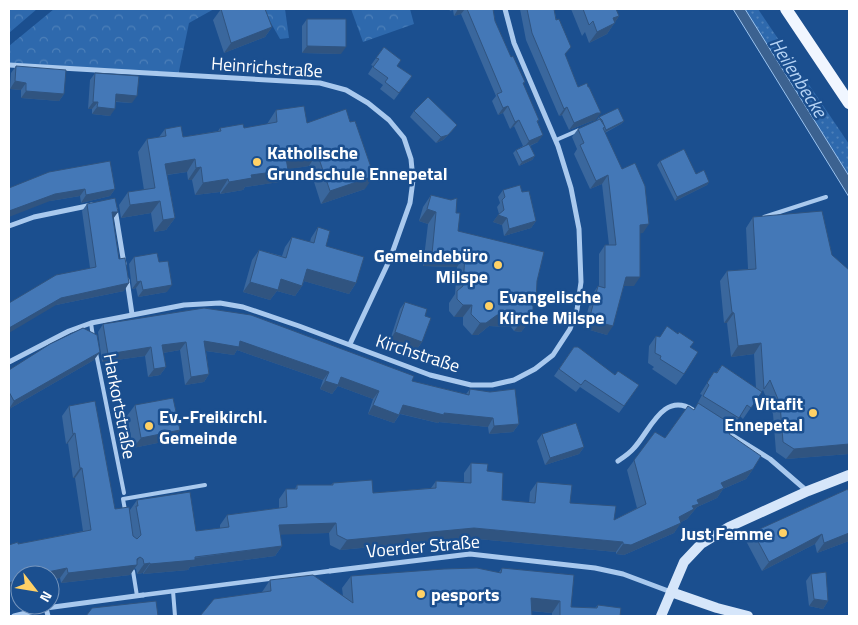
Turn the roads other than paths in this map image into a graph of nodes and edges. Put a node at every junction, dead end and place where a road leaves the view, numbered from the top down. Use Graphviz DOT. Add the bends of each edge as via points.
graph roads {
  1 [pos="506,9"];
  2 [pos="786,9"];
  3 [pos="9,64"];
  4 [pos="849,103"];
  5 [pos="585,127"];
  6 [pos="556,140"];
  7 [pos="826,197"];
  8 [pos="114,200"];
  9 [pos="96,204"];
  10 [pos="760,218"];
  11 [pos="9,226"];
  12 [pos="124,267"];
  13 [pos="126,276"];
  14 [pos="132,314"];
  15 [pos="91,323"];
  16 [pos="94,343"];
  17 [pos="350,344"];
  18 [pos="96,352"];
  19 [pos="9,362"];
  20 [pos="701,415"];
  21 [pos="723,429"];
  22 [pos="618,461"];
  23 [pos="849,475"];
  24 [pos="205,485"];
  25 [pos="808,491"];
  26 [pos="124,493"];
  27 [pos="126,517"];
  28 [pos="133,571"];
  29 [pos="330,571"];
  30 [pos="173,591"];
  31 [pos="671,592"];
  32 [pos="140,595"];
  33 [pos="60,606"];
  34 [pos="175,616"];
  35 [pos="661,616"];
  36 [pos="748,616"];
  1 -- 6 [label="street, Kirchstraße" via="514,43"];
  2 -- 4 [label="main road"];
  3 -- 17 [label="street, Heinrichstraße" via="320,83 346,90 389,120 404,138 412,159 410,203 390,259"];
  5 -- 6 [label="lane"];
  6 -- 17 [label="street, Kirchstraße" via="579,229 581,282 570,329 553,355 536,369 514,380 471,385 430,375"];
  7 -- 10 [label="lane"];
  8 -- 12 [label="street"];
  9 -- 11 [label="street" via="34,217"];
  13 -- 14 [label="street"];
  14 -- 15 [label="street, Kirchstraße"];
  14 -- 17 [label="street, Kirchstraße" via="220,303 252,310"];
  15 -- 16 [label="lane, Harkortstraße"];
  15 -- 19 [label="street, Kirchstraße"];
  18 -- 26 [label="lane, Harkortstraße"];
  20 -- 22 [label="street" via="686,405 663,409 634,449"];
  21 -- 25 [label="street" via="770,459"];
  23 -- 25 [label="main road"];
  24 -- 27 [label="lane" via="123,498"];
  25 -- 31 [label="main road" via="729,527 701,544 684,562"];
  28 -- 32 [label="lane"];
  29 -- 30 [label="street, Voerder Straße"];
  29 -- 31 [label="street, Voerder Straße" via="470,554 595,568 623,574"];
  30 -- 32 [label="street, Voerder Straße"];
  30 -- 34 [label="lane"];
  31 -- 35 [label="main road"];
  31 -- 36 [label="main road"];
  32 -- 33 [label="street, Voerder Straße"];
}
